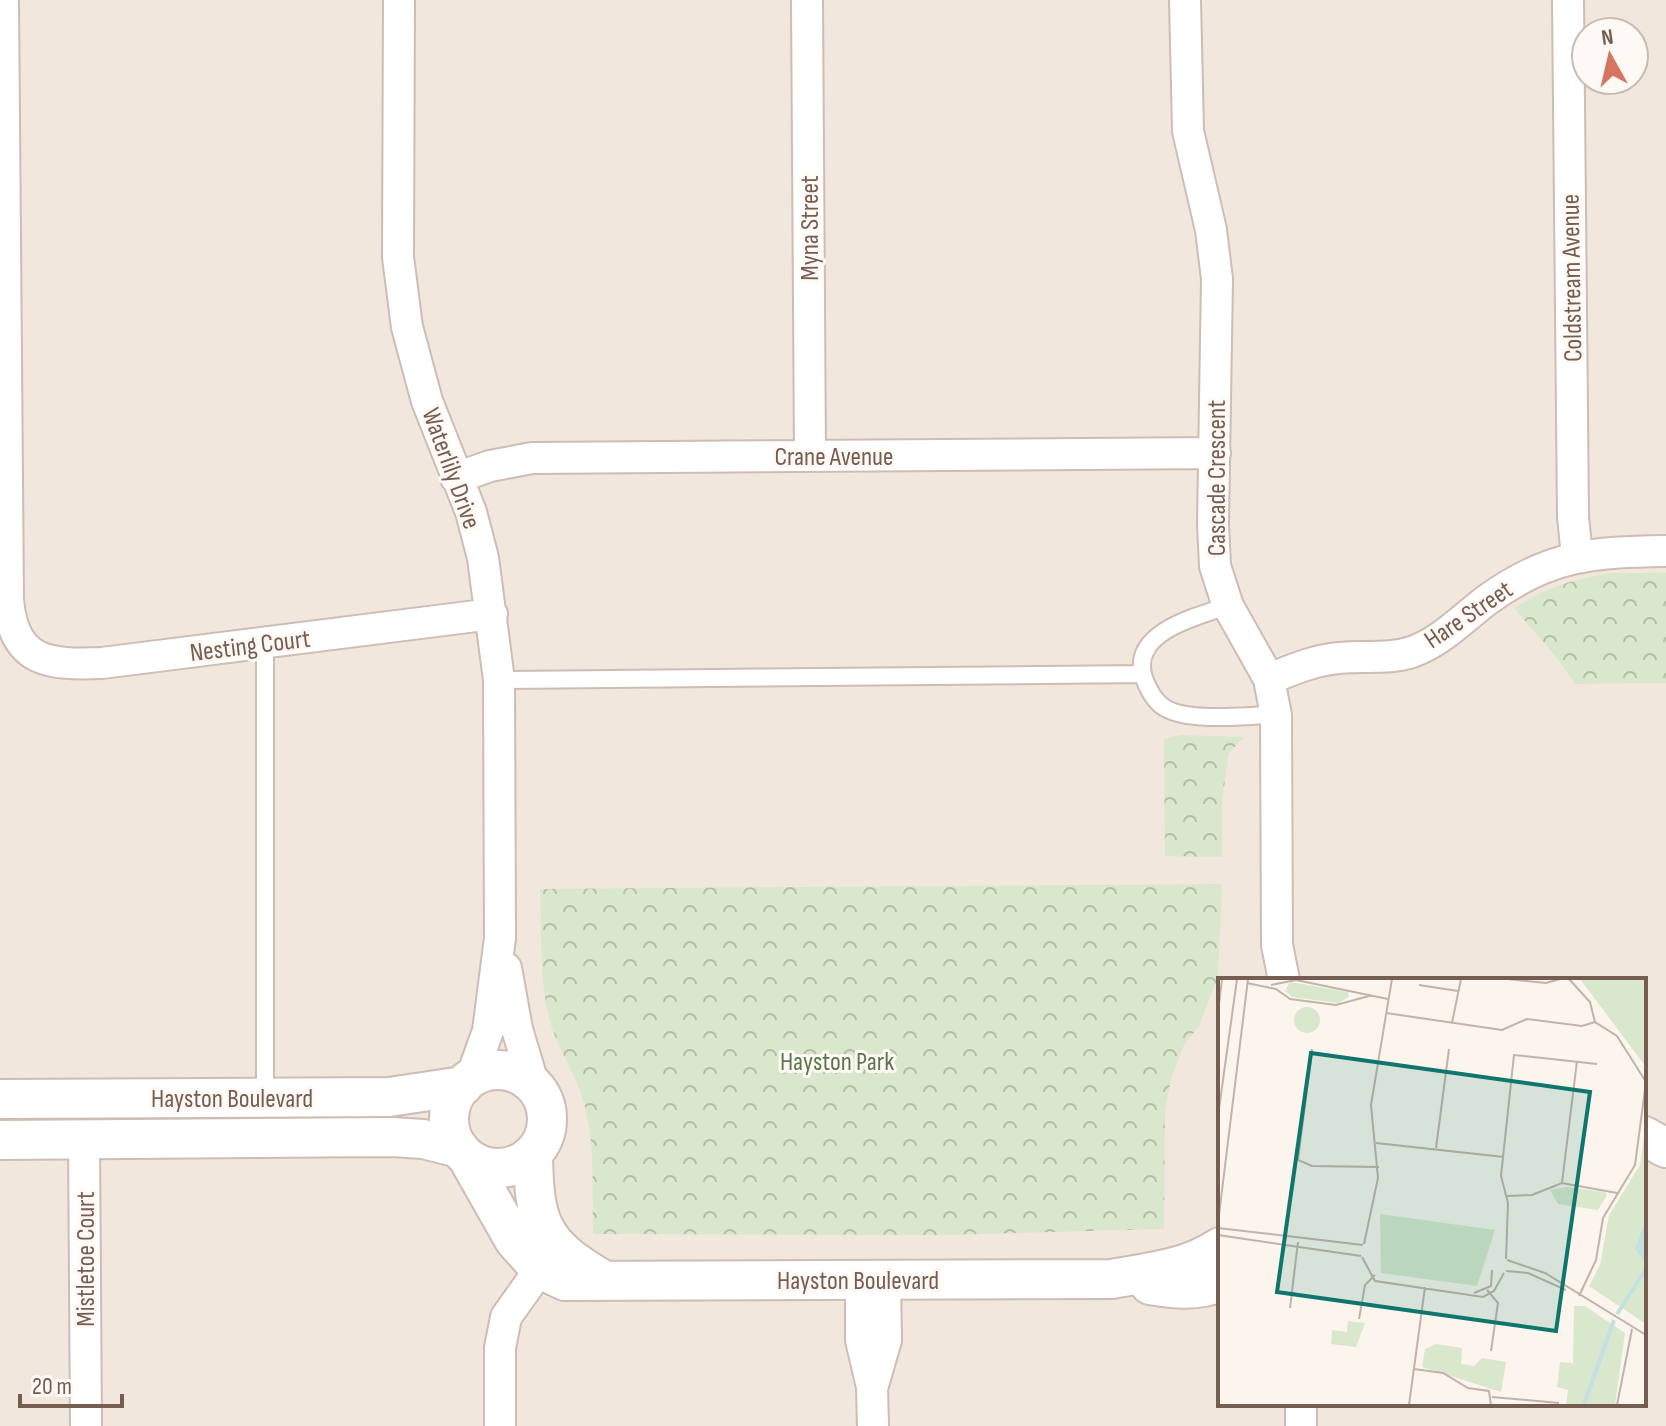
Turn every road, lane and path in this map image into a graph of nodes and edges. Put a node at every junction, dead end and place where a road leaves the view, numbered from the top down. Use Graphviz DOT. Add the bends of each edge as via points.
graph roads {
  1 [pos="3,0"];
  2 [pos="399,0"];
  3 [pos="807,0"];
  4 [pos="1185,0"];
  5 [pos="1568,0"];
  6 [pos="1215,453"];
  7 [pos="810,456"];
  8 [pos="456,478"];
  9 [pos="1666,551"];
  10 [pos="1577,556"];
  11 [pos="1228,606"];
  12 [pos="492,614"];
  13 [pos="265,642"];
  14 [pos="8,643"];
  15 [pos="1143,674"];
  16 [pos="1269,679"];
  17 [pos="499,680"];
  18 [pos="1276,715"];
  19 [pos="500,938"];
  20 [pos="1277,945"];
  21 [pos="1269,978"];
  22 [pos="1284,978"];
  23 [pos="467,1082"];
  24 [pos="534,1086"];
  25 [pos="83,1098"];
  26 [pos="265,1098"];
  27 [pos="0,1099"];
  28 [pos="1646,1137"];
  29 [pos="84,1139"];
  30 [pos="0,1140"];
  31 [pos="1666,1148"];
  32 [pos="463,1152"];
  33 [pos="533,1154"];
  34 [pos="1646,1167"];
  35 [pos="1666,1172"];
  36 [pos="1218,1248"];
  37 [pos="550,1260"];
  38 [pos="1112,1279"];
  39 [pos="873,1280"];
  40 [pos="1218,1283"];
  41 [pos="86,1426"];
  42 [pos="500,1426"];
  43 [pos="873,1426"];
  1 -- 14 [label="street, Nesting Court"];
  2 -- 8 [label="street, Waterlily Drive" via="398,257 407,327"];
  3 -- 7 [label="street, Myna Street"];
  4 -- 6 [label="street, Cascade Crescent" via="1188,131 1217,279"];
  5 -- 10 [label="street, Coldstream Avenue"];
  6 -- 7 [label="street, Crane Avenue"];
  6 -- 11 [label="street, Cascade Crescent" via="1215,566"];
  7 -- 8 [label="street, Crane Avenue" via="532,458"];
  8 -- 12 [label="street, Waterlily Drive" via="471,512"];
  9 -- 10 [label="street, Hare Street"];
  10 -- 16 [label="street, Hare Street" via="1529,573 1445,635 1411,652 1312,662"];
  11 -- 15 [label="lane" via="1158,635 1145,654"];
  11 -- 16 [label="street, Cascade Crescent"];
  12 -- 13 [label="street, Nesting Court"];
  12 -- 17 [label="street, Waterlily Drive"];
  13 -- 14 [label="street, Nesting Court" via="65,665 40,660"];
  13 -- 26 [label="lane"];
  15 -- 17 [label="lane"];
  15 -- 18 [label="lane" via="1150,693 1177,712"];
  16 -- 18 [label="street, Cascade Crescent"];
  17 -- 19 [label="street, Waterlily Drive"];
  18 -- 20 [label="street, Cascade Crescent"];
  19 -- 23 [label="street, Waterlily Drive" via="488,1031"];
  19 -- 24 [label="street, Waterlily Drive"];
  20 -- 21 [label="street, Cascade Crescent"];
  20 -- 22 [label="street, Cascade Crescent"];
  23 -- 24 [label="street" via="497,1070"];
  23 -- 26 [label="street, Hayston Boulevard" via="389,1097"];
  23 -- 32 [label="street" via="453,1100 450,1117"];
  24 -- 33 [label="street" via="543,1098 547,1127"];
  25 -- 26 [label="street, Hayston Boulevard"];
  25 -- 27 [label="street, Hayston Boulevard"];
  25 -- 29 [label="street"];
  28 -- 31 [label="street"];
  29 -- 30 [label="street, Hayston Boulevard"];
  29 -- 32 [label="street, Hayston Boulevard" via="392,1137 423,1139"];
  29 -- 41 [label="street, Mistletoe Court"];
  32 -- 33 [label="street" via="493,1168 522,1163"];
  32 -- 37 [label="street, Hayston Boulevard" via="514,1240"];
  33 -- 37 [label="street, Hayston Boulevard" via="536,1204"];
  34 -- 35 [label="street"];
  36 -- 38 [label="street, Hayston Boulevard" via="1181,1267"];
  37 -- 39 [label="street, Hayston Boulevard" via="604,1281"];
  37 -- 42 [label="street" via="506,1317 500,1348"];
  38 -- 39 [label="street, Hayston Boulevard"];
  38 -- 40 [label="street, Hayston Boulevard" via="1170,1289"];
  39 -- 43 [label="street" via="861,1340 872,1387"];
}
